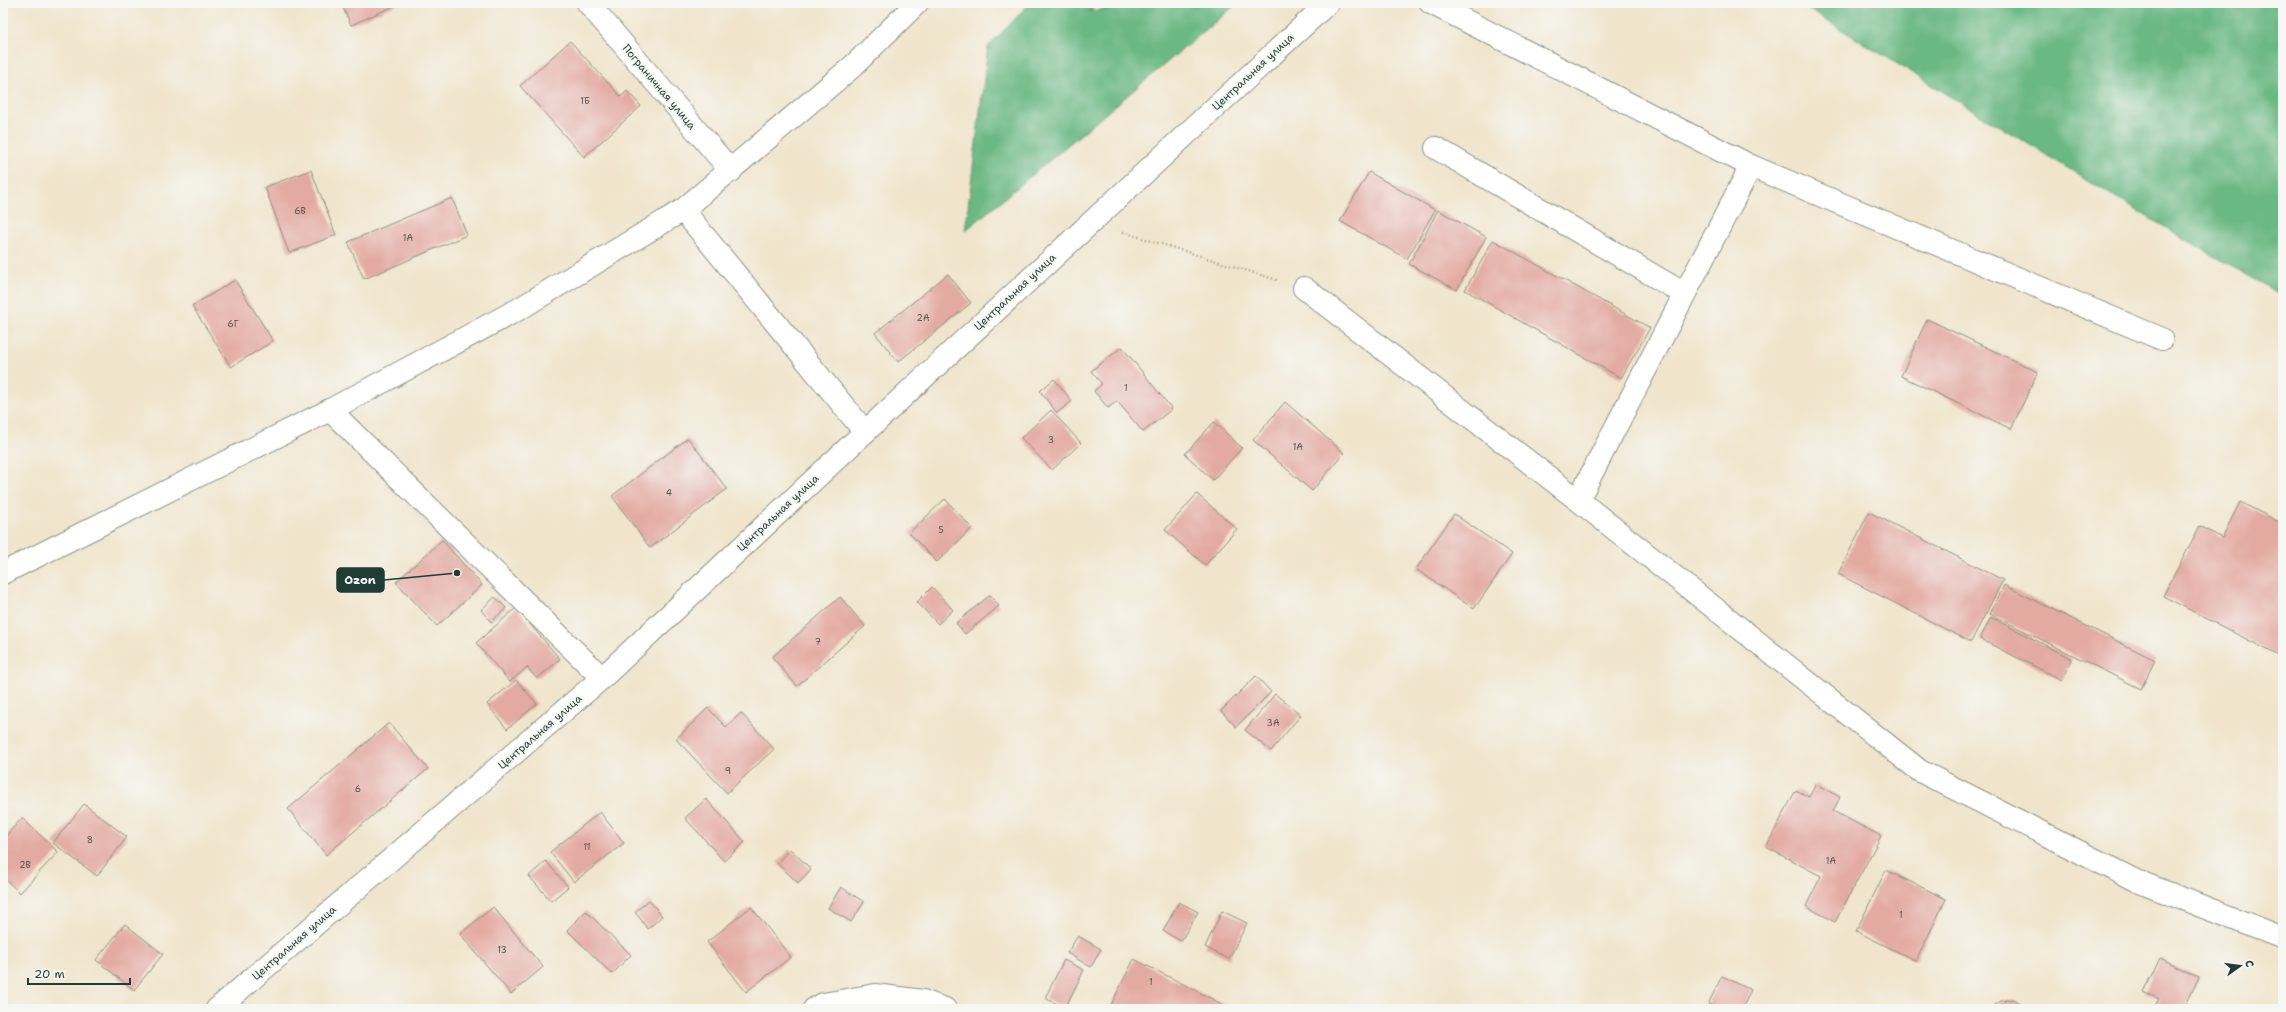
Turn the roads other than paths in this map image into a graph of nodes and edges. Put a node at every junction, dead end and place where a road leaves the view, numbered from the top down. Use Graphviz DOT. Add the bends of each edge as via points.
graph roads {
  1 [pos="588,3"];
  2 [pos="917,3"];
  3 [pos="1328,3"];
  4 [pos="1431,3"];
  5 [pos="1436,148"];
  6 [pos="1751,166"];
  7 [pos="731,171"];
  8 [pos="683,210"];
  9 [pos="1304,288"];
  10 [pos="1683,293"];
  11 [pos="2162,339"];
  12 [pos="330,410"];
  13 [pos="865,432"];
  14 [pos="1578,500"];
  15 [pos="3,573"];
  16 [pos="602,678"];
  17 [pos="2283,938"];
  18 [pos="819,1007"];
  19 [pos="217,1009"];
  20 [pos="945,1009"];
  1 -- 7 [label="street, Пограничная улица"];
  2 -- 7 [label="street" via="853,66"];
  3 -- 13 [label="street, Центральная улица"];
  4 -- 6 [label="street"];
  5 -- 10 [label="street"];
  6 -- 10 [label="street"];
  6 -- 11 [label="street"];
  7 -- 8 [label="street"];
  8 -- 12 [label="street" via="519,309"];
  8 -- 13 [label="street"];
  9 -- 14 [label="street"];
  10 -- 14 [label="street"];
  12 -- 15 [label="street"];
  12 -- 16 [label="street"];
  13 -- 16 [label="street, Центральная улица"];
  14 -- 17 [label="street" via="1920,771 2137,882"];
  16 -- 19 [label="street, Центральная улица"];
  18 -- 20 [label="street" via="875,995 923,1001"];
}
